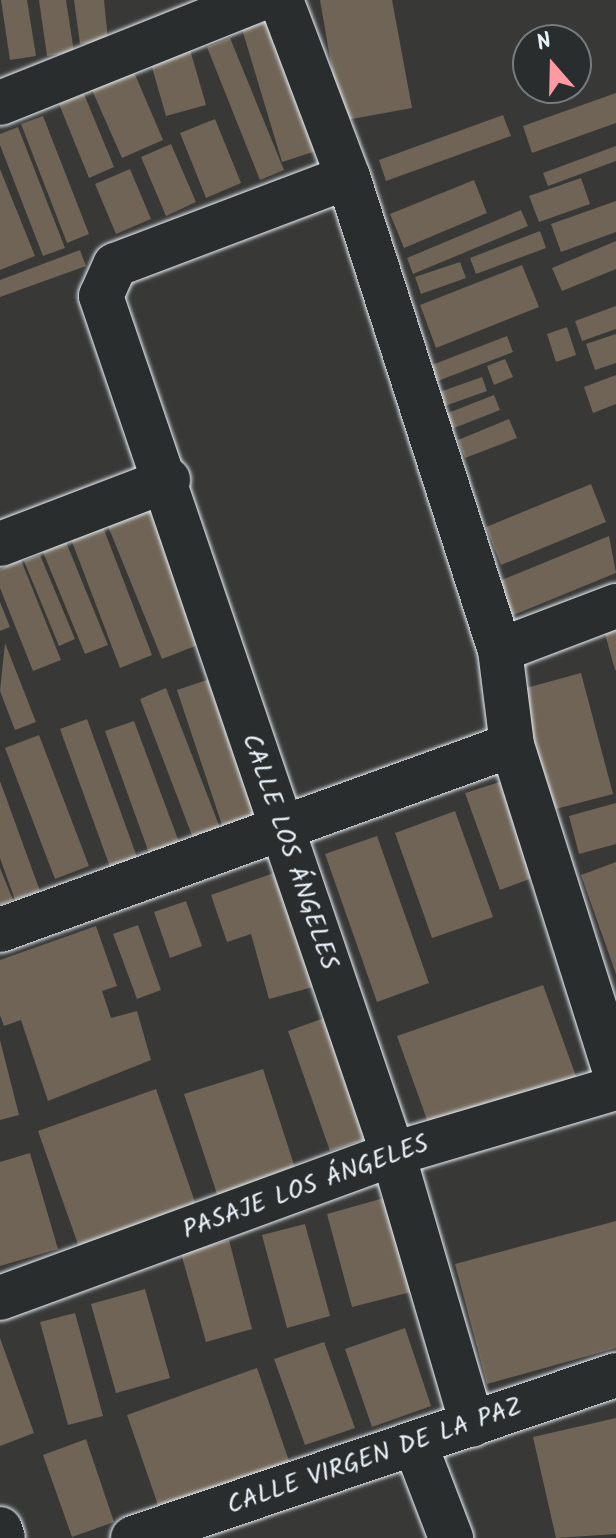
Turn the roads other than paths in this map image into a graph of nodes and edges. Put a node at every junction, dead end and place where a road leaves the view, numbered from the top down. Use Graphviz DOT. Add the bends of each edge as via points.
graph roads {
  1 [pos="258,0"];
  2 [pos="281,0"];
  3 [pos="0,103"];
  4 [pos="348,177"];
  5 [pos="168,480"];
  6 [pos="0,544"];
  7 [pos="616,606"];
  8 [pos="500,650"];
  9 [pos="512,745"];
  10 [pos="279,827"];
  11 [pos="0,930"];
  12 [pos="616,1074"];
  13 [pos="616,1088"];
  14 [pos="393,1154"];
  15 [pos="0,1298"];
  16 [pos="616,1375"];
  17 [pos="472,1425"];
  18 [pos="415,1444"];
  19 [pos="0,1529"];
  20 [pos="3,1538"];
  21 [pos="133,1538"];
  22 [pos="451,1538"];
  1 -- 3 [label="street"];
  2 -- 4 [label="street"];
  4 -- 5 [label="street, CALLE LOS ÁNGELES" via="115,265 105,281 101,296"];
  4 -- 8 [label="street"];
  5 -- 6 [label="street"];
  5 -- 10 [label="street, CALLE LOS ÁNGELES"];
  7 -- 8 [label="street"];
  8 -- 9 [label="street"];
  9 -- 10 [label="street"];
  9 -- 12 [label="street"];
  10 -- 11 [label="street"];
  10 -- 14 [label="street, CALLE LOS ÁNGELES"];
  13 -- 14 [label="street, PASAJE LOS ÁNGELES"];
  14 -- 15 [label="street, PASAJE LOS ÁNGELES"];
  14 -- 17 [label="street, CALLE LOS ÁNGELES"];
  16 -- 17 [label="street, CALLE VIRGEN DE LA PAZ"];
  17 -- 18 [label="street, CALLE VIRGEN DE LA PAZ"];
  18 -- 21 [label="street, CALLE VIRGEN DE LA PAZ"];
  18 -- 22 [label="street"];
  19 -- 20 [label="street"];
}
